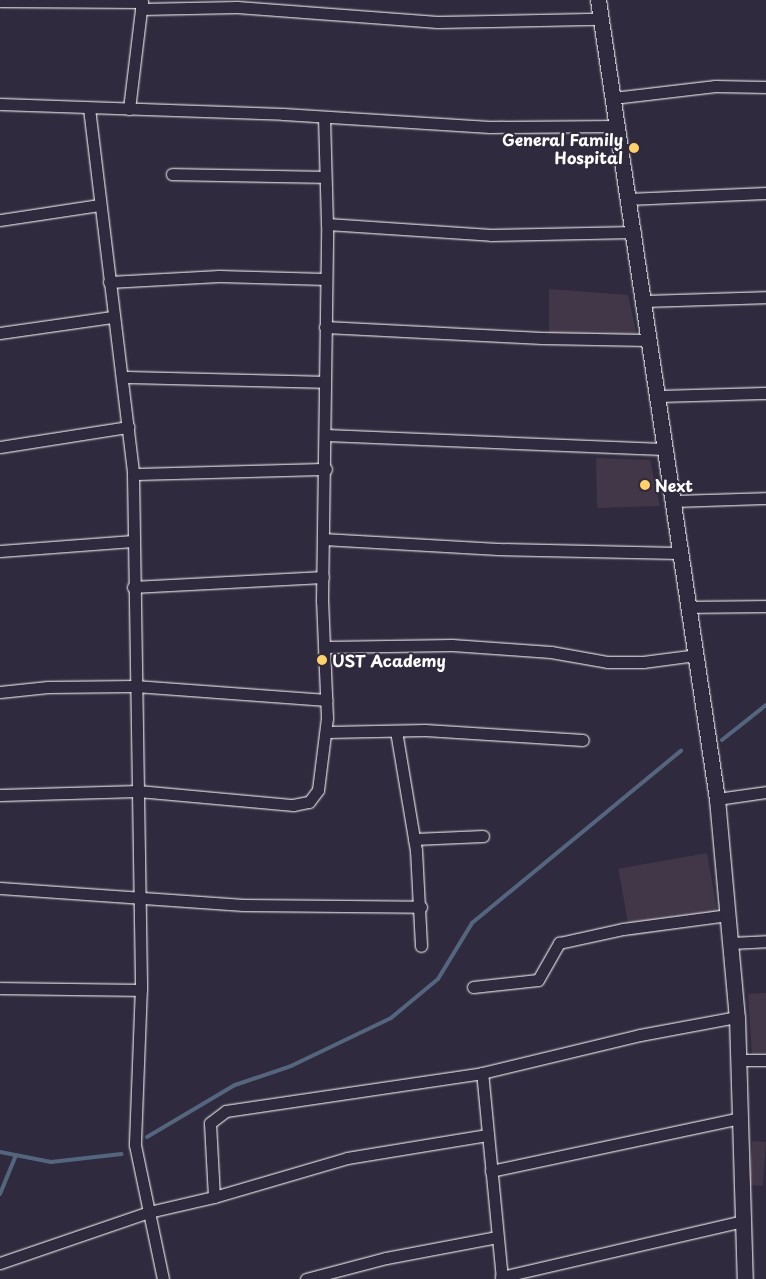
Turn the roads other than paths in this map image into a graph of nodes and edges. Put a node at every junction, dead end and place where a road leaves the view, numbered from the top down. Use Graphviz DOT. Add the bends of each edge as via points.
graph roads {
  1 [pos="598,0"];
  2 [pos="0,1"];
  3 [pos="142,4"];
  4 [pos="600,19"];
  5 [pos="766,87"];
  6 [pos="613,98"];
  7 [pos="0,104"];
  8 [pos="89,108"];
  9 [pos="128,109"];
  10 [pos="324,118"];
  11 [pos="617,126"];
  12 [pos="172,174"];
  13 [pos="325,177"];
  14 [pos="766,193"];
  15 [pos="628,199"];
  16 [pos="99,205"];
  17 [pos="0,220"];
  18 [pos="327,224"];
  19 [pos="635,232"];
  20 [pos="326,279"];
  21 [pos="109,282"];
  22 [pos="766,297"];
  23 [pos="642,301"];
  24 [pos="112,317"];
  25 [pos="325,327"];
  26 [pos="0,333"];
  27 [pos="647,340"];
  28 [pos="123,378"];
  29 [pos="325,382"];
  30 [pos="766,393"];
  31 [pos="656,396"];
  32 [pos="128,426"];
  33 [pos="326,435"];
  34 [pos="0,447"];
  35 [pos="663,449"];
  36 [pos="326,469"];
  37 [pos="133,474"];
  38 [pos="766,498"];
  39 [pos="672,501"];
  40 [pos="323,539"];
  41 [pos="133,541"];
  42 [pos="0,551"];
  43 [pos="678,553"];
  44 [pos="323,577"];
  45 [pos="133,588"];
  46 [pos="766,606"];
  47 [pos="687,607"];
  48 [pos="325,647"];
  49 [pos="696,655"];
  50 [pos="135,686"];
  51 [pos="0,692"];
  52 [pos="326,700"];
  53 [pos="396,731"];
  54 [pos="327,732"];
  55 [pos="583,740"];
  56 [pos="138,791"];
  57 [pos="766,792"];
  58 [pos="0,795"];
  59 [pos="717,799"];
  60 [pos="483,836"];
  61 [pos="414,839"];
  62 [pos="0,888"];
  63 [pos="140,897"];
  64 [pos="421,907"];
  65 [pos="728,915"];
  66 [pos="766,941"];
  67 [pos="731,943"];
  68 [pos="421,946"];
  69 [pos="473,987"];
  70 [pos="0,988"];
  71 [pos="141,990"];
  72 [pos="736,1017"];
  73 [pos="739,1060"];
  74 [pos="766,1060"];
  75 [pos="482,1073"];
  76 [pos="741,1118"];
  77 [pos="488,1135"];
  78 [pos="491,1170"];
  79 [pos="214,1197"];
  80 [pos="149,1212"];
  81 [pos="743,1221"];
  82 [pos="497,1237"];
  83 [pos="0,1263"];
  84 [pos="502,1278"];
  85 [pos="163,1279"];
  86 [pos="306,1279"];
  87 [pos="745,1279"];
  1 -- 4 [label="main road"];
  2 -- 3 [label="street"];
  3 -- 4 [label="street" via="236,7 437,22"];
  3 -- 9 [label="street"];
  4 -- 6 [label="main road"];
  5 -- 6 [label="street" via="715,86"];
  6 -- 11 [label="main road"];
  7 -- 8 [label="street"];
  8 -- 9 [label="street"];
  8 -- 16 [label="street"];
  9 -- 10 [label="street"];
  10 -- 11 [label="street" via="481,126"];
  10 -- 13 [label="street"];
  11 -- 15 [label="main road"];
  12 -- 13 [label="street"];
  13 -- 18 [label="street"];
  14 -- 15 [label="street"];
  15 -- 19 [label="main road"];
  16 -- 17 [label="street"];
  16 -- 21 [label="street"];
  18 -- 19 [label="street" via="492,235"];
  18 -- 20 [label="street"];
  19 -- 23 [label="main road"];
  20 -- 21 [label="street" via="219,276"];
  20 -- 25 [label="street"];
  21 -- 24 [label="street"];
  22 -- 23 [label="street"];
  23 -- 27 [label="main road"];
  24 -- 26 [label="street"];
  24 -- 28 [label="street"];
  25 -- 27 [label="street" via="533,338"];
  25 -- 29 [label="street"];
  27 -- 31 [label="main road"];
  28 -- 29 [label="street"];
  28 -- 32 [label="street"];
  29 -- 33 [label="street"];
  30 -- 31 [label="street"];
  31 -- 35 [label="main road"];
  32 -- 34 [label="street"];
  32 -- 37 [label="street"];
  33 -- 35 [label="street"];
  33 -- 36 [label="street"];
  35 -- 39 [label="main road"];
  36 -- 37 [label="street"];
  36 -- 40 [label="street"];
  37 -- 41 [label="street"];
  38 -- 39 [label="street"];
  39 -- 43 [label="main road"];
  40 -- 43 [label="street" via="498,549"];
  40 -- 44 [label="street"];
  41 -- 42 [label="street"];
  41 -- 45 [label="street"];
  43 -- 47 [label="main road"];
  44 -- 45 [label="street"];
  44 -- 48 [label="street"];
  45 -- 50 [label="street"];
  46 -- 47 [label="street"];
  47 -- 49 [label="main road"];
  48 -- 49 [label="street" via="452,645 643,662"];
  48 -- 52 [label="street"];
  49 -- 59 [label="main road"];
  50 -- 51 [label="street" via="48,687"];
  50 -- 52 [label="street"];
  50 -- 56 [label="street"];
  52 -- 54 [label="street"];
  53 -- 54 [label="street"];
  53 -- 55 [label="street"];
  53 -- 61 [label="street"];
  54 -- 56 [label="street" via="318,790 309,802 293,805"];
  56 -- 58 [label="street"];
  56 -- 63 [label="street"];
  57 -- 59 [label="street"];
  59 -- 65 [label="main road"];
  60 -- 61 [label="street"];
  61 -- 64 [label="street"];
  62 -- 63 [label="street"];
  63 -- 64 [label="street" via="243,905"];
  63 -- 71 [label="street"];
  64 -- 68 [label="street"];
  65 -- 67 [label="main road"];
  65 -- 69 [label="street" via="623,929 559,943 538,980"];
  66 -- 67 [label="street"];
  67 -- 72 [label="main road"];
  70 -- 71 [label="street"];
  71 -- 80 [label="street" via="135,1146"];
  72 -- 73 [label="main road"];
  72 -- 75 [label="street" via="640,1035"];
  73 -- 74 [label="street"];
  73 -- 76 [label="main road"];
  75 -- 77 [label="street"];
  75 -- 79 [label="street" via="226,1111 210,1124"];
  76 -- 78 [label="street"];
  76 -- 81 [label="main road"];
  77 -- 78 [label="street"];
  77 -- 79 [label="street" via="347,1158"];
  78 -- 82 [label="street"];
  79 -- 80 [label="street"];
  80 -- 83 [label="street"];
  80 -- 85 [label="street"];
  81 -- 84 [label="street"];
  81 -- 87 [label="main road"];
  82 -- 84 [label="street"];
  82 -- 86 [label="street" via="386,1258"];
}
